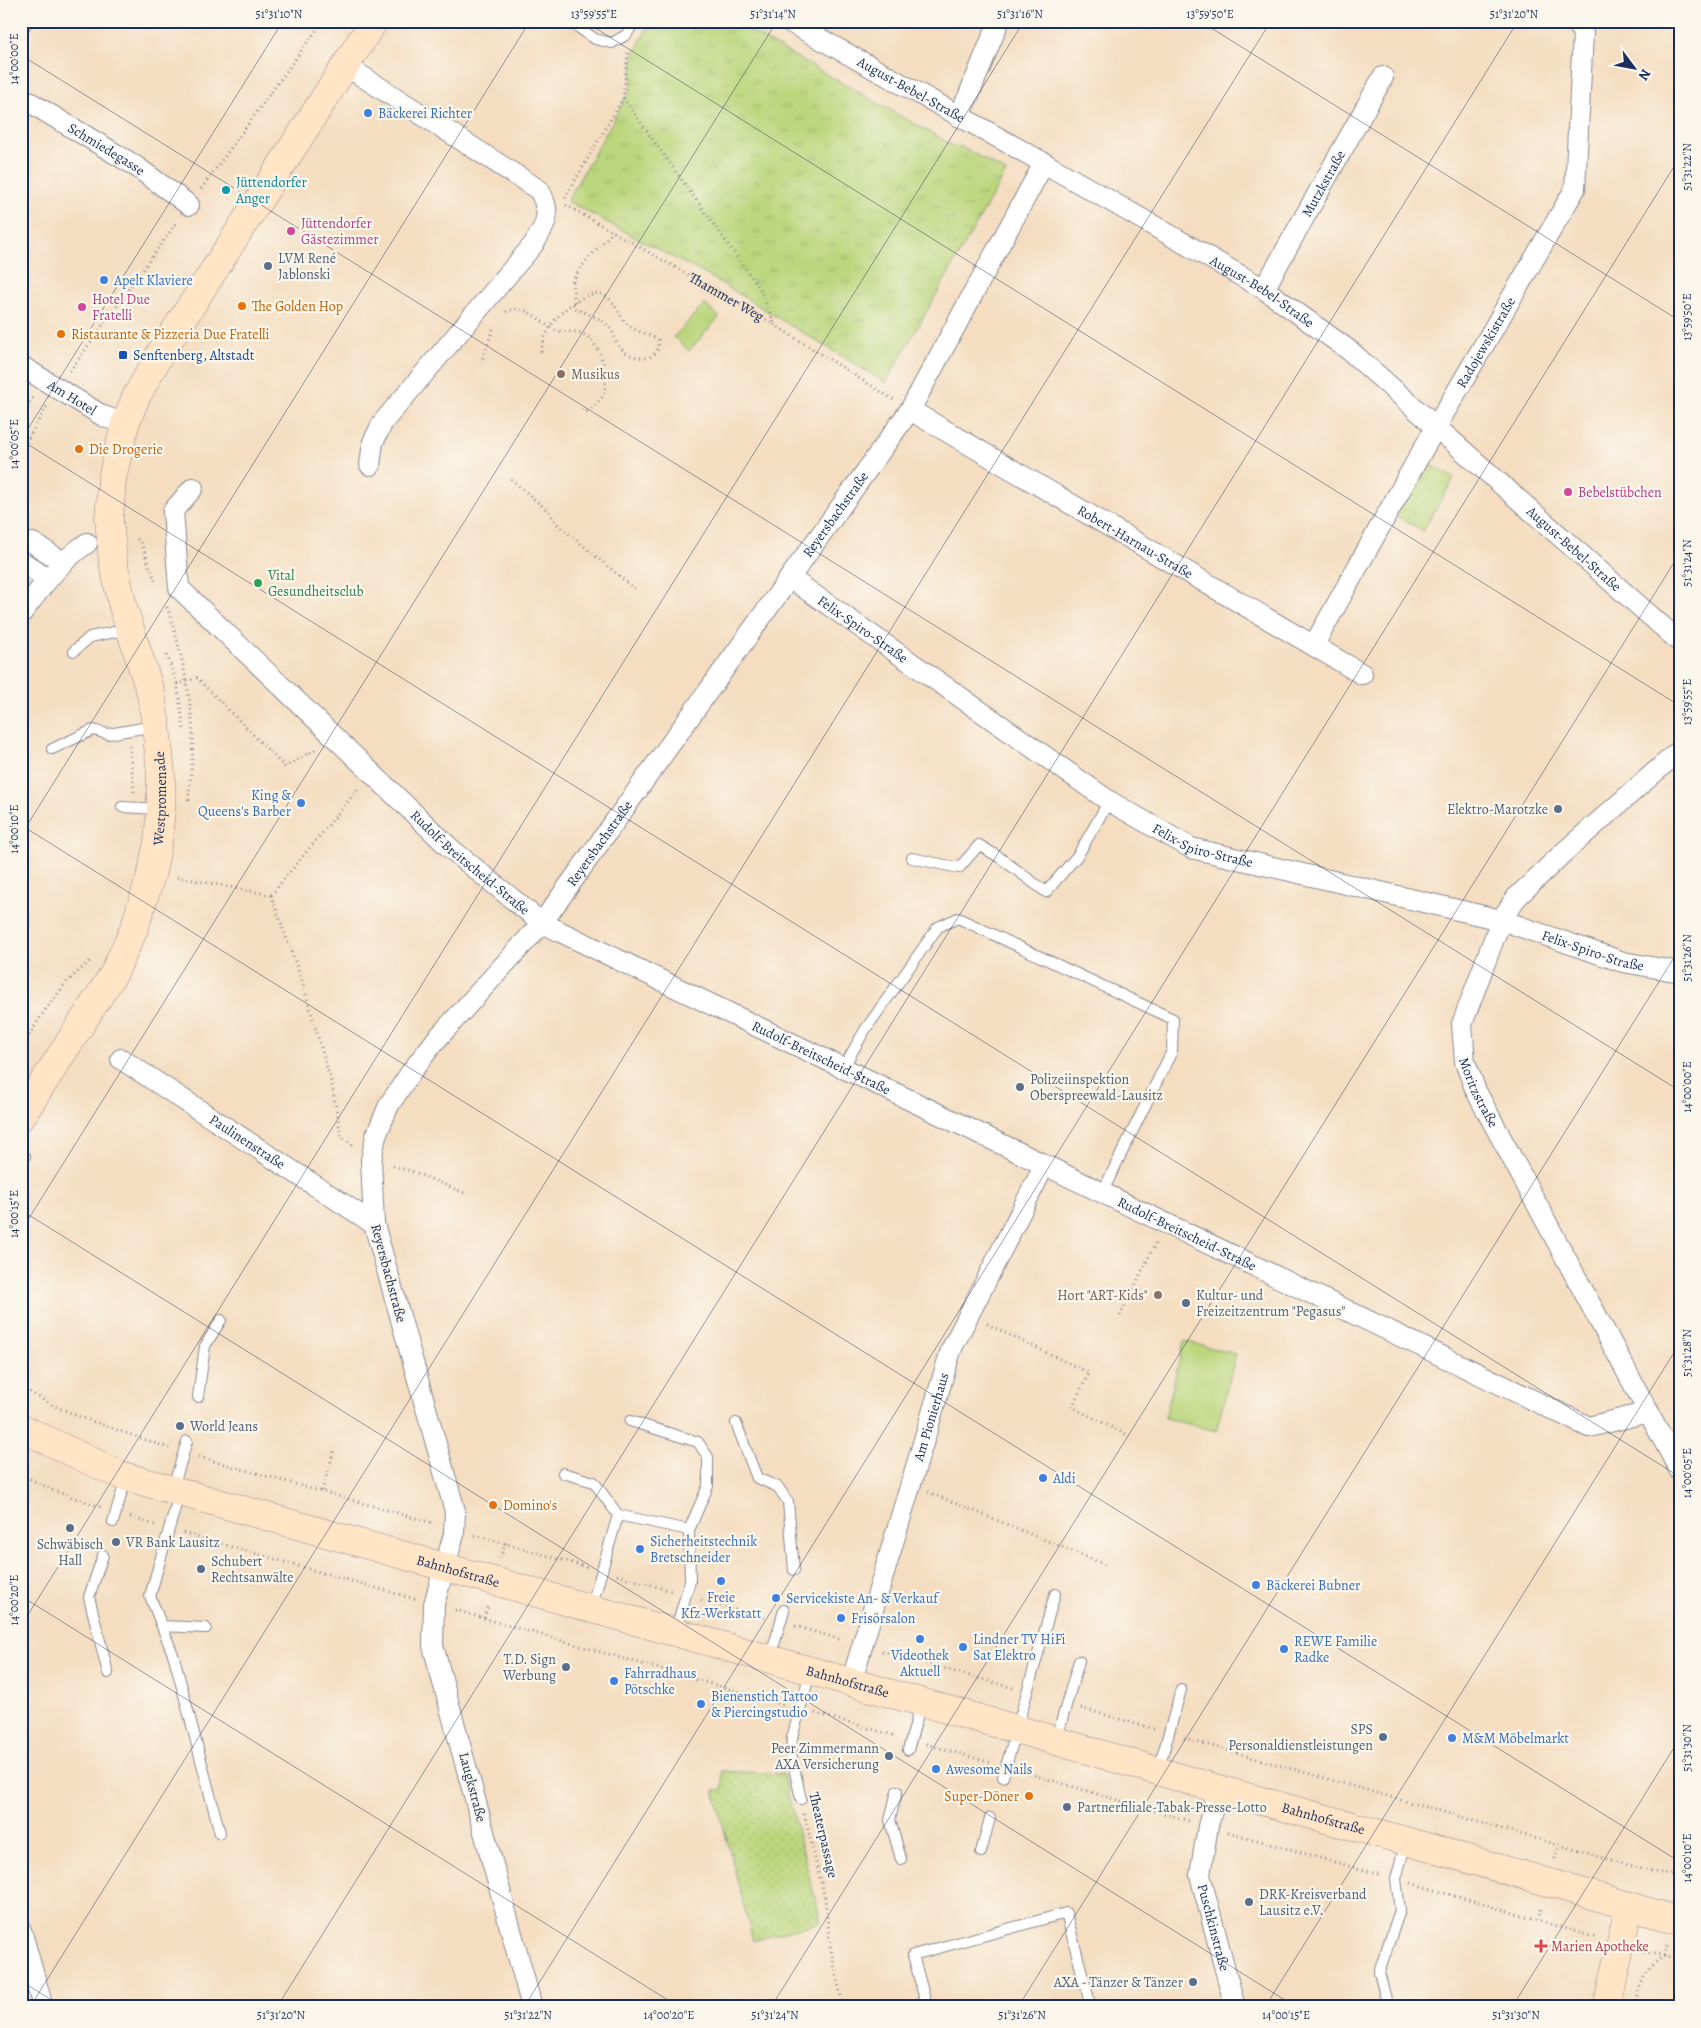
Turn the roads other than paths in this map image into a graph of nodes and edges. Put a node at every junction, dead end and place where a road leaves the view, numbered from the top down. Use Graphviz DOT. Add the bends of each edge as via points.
graph roads {
  1 [pos="569,21"];
  2 [pos="635,21"];
  3 [pos="788,21"];
  4 [pos="998,21"];
  5 [pos="1576,21"];
  6 [pos="386,25"];
  7 [pos="346,66"];
  8 [pos="1383,77"];
  9 [pos="21,97"];
  10 [pos="958,116"];
  11 [pos="1044,163"];
  12 [pos="190,205"];
  13 [pos="1264,289"];
  14 [pos="21,366"];
  15 [pos="910,410"];
  16 [pos="125,424"];
  17 [pos="1436,427"];
  18 [pos="370,466"];
  19 [pos="193,488"];
  20 [pos="32,544"];
  21 [pos="87,544"];
  22 [pos="21,561"];
  23 [pos="63,562"];
  24 [pos="790,578"];
  25 [pos="47,579"];
  26 [pos="21,614"];
  27 [pos="130,629"];
  28 [pos="1680,642"];
  29 [pos="1314,645"];
  30 [pos="74,651"];
  31 [pos="1362,674"];
  32 [pos="156,726"];
  33 [pos="52,749"];
  34 [pos="1680,750"];
  35 [pos="1109,801"];
  36 [pos="122,807"];
  37 [pos="174,808"];
  38 [pos="912,858"];
  39 [pos="1501,920"];
  40 [pos="542,922"];
  41 [pos="1680,972"];
  42 [pos="122,1059"];
  43 [pos="843,1068"];
  44 [pos="21,1117"];
  45 [pos="1044,1166"];
  46 [pos="1102,1193"];
  47 [pos="374,1224"];
  48 [pos="220,1320"];
  49 [pos="198,1397"];
  50 [pos="1648,1412"];
  51 [pos="630,1422"];
  52 [pos="736,1423"];
  53 [pos="21,1428"];
  54 [pos="187,1441"];
  55 [pos="1680,1471"];
  56 [pos="563,1474"];
  57 [pos="126,1477"];
  58 [pos="176,1491"];
  59 [pos="618,1515"];
  60 [pos="115,1517"];
  61 [pos="689,1530"];
  62 [pos="102,1555"];
  63 [pos="445,1567"];
  64 [pos="794,1570"];
  65 [pos="1055,1594"];
  66 [pos="591,1609"];
  67 [pos="784,1610"];
  68 [pos="162,1626"];
  69 [pos="206,1628"];
  70 [pos="675,1633"];
  71 [pos="770,1660"];
  72 [pos="1079,1661"];
  73 [pos="810,1672"];
  74 [pos="108,1673"];
  75 [pos="851,1683"];
  76 [pos="1180,1690"];
  77 [pos="921,1703"];
  78 [pos="1016,1729"];
  79 [pos="1056,1741"];
  80 [pos="910,1745"];
  81 [pos="1158,1771"];
  82 [pos="1004,1772"];
  83 [pos="1218,1790"];
  84 [pos="897,1791"];
  85 [pos="801,1798"];
  86 [pos="990,1818"];
  87 [pos="220,1833"];
  88 [pos="1406,1841"];
  89 [pos="981,1852"];
  90 [pos="901,1859"];
  91 [pos="1629,1906"];
  92 [pos="1680,1921"];
  93 [pos="21,1930"];
  94 [pos="27,1972"];
  95 [pos="43,2007"];
  96 [pos="532,2007"];
  97 [pos="927,2007"];
  98 [pos="1091,2007"];
  99 [pos="1235,2007"];
  100 [pos="1388,2007"];
  101 [pos="1607,2007"];
  1 -- 2 [label="lane" via="595,39 612,43 626,35"];
  3 -- 10 [label="street, August-Bebel-Straße"];
  4 -- 10 [label="street"];
  5 -- 17 [label="street, Radojewskistraße" via="1583,33 1575,189"];
  6 -- 7 [label="main road"];
  7 -- 16 [label="main road" via="160,354"];
  7 -- 18 [label="street" via="539,190 547,203 542,233 383,422 373,442"];
  8 -- 13 [label="street, Mutzkstraße"];
  9 -- 12 [label="street, Schmiedegasse" via="134,165"];
  10 -- 11 [label="street, August-Bebel-Straße"];
  11 -- 13 [label="street, August-Bebel-Straße"];
  11 -- 15 [label="street, Reyersbachstraße"];
  13 -- 17 [label="street, August-Bebel-Straße" via="1350,351"];
  14 -- 16 [label="street, Am Hotel" via="103,416"];
  15 -- 24 [label="street, Reyersbachstraße"];
  15 -- 29 [label="street, Robert-Harnau-Straße"];
  16 -- 27 [label="main road, Westpromenade" via="112,480 109,519 113,562"];
  17 -- 28 [label="street, August-Bebel-Straße"];
  17 -- 29 [label="street, Radojewskistraße"];
  19 -- 40 [label="street, Rudolf-Breitscheid-Straße" via="173,512 179,588 451,849"];
  20 -- 23 [label="street"];
  21 -- 23 [label="street"];
  22 -- 25 [label="street"];
  23 -- 25 [label="street"];
  24 -- 35 [label="street, Felix-Spiro-Straße"];
  24 -- 40 [label="street, Reyersbachstraße"];
  25 -- 26 [label="street"];
  27 -- 30 [label="lane" via="90,637"];
  27 -- 32 [label="main road, Westpromenade" via="151,694"];
  29 -- 31 [label="street, Robert-Harnau-Straße"];
  32 -- 33 [label="lane" via="108,734 93,730"];
  32 -- 37 [label="main road, Westpromenade" via="161,774"];
  34 -- 39 [label="street, Moritzstraße" via="1563,853 1516,898"];
  35 -- 38 [label="lane" via="1078,855 1046,892 979,845 959,868"];
  35 -- 39 [label="street, Felix-Spiro-Straße" via="1191,848"];
  36 -- 37 [label="lane"];
  37 -- 44 [label="main road, Westpromenade" via="134,929 114,973"];
  39 -- 41 [label="street, Felix-Spiro-Straße" via="1623,962"];
  39 -- 50 [label="street, Moritzstraße" via="1462,1024 1465,1062 1476,1091"];
  40 -- 43 [label="street, Rudolf-Breitscheid-Straße"];
  40 -- 47 [label="street, Reyersbachstraße" via="435,1041 389,1105 376,1136 371,1160"];
  42 -- 47 [label="street, Paulinenstraße"];
  43 -- 45 [label="street, Rudolf-Breitscheid-Straße"];
  43 -- 46 [label="lane" via="864,1030 938,927 958,918 1172,1019 1172,1051"];
  45 -- 46 [label="street, Rudolf-Breitscheid-Straße"];
  45 -- 75 [label="street, Am Pionierhaus" via="951,1350"];
  46 -- 50 [label="street, Rudolf-Breitscheid-Straße" via="1589,1426"];
  47 -- 63 [label="street, Reyersbachstraße" via="455,1511 455,1529"];
  48 -- 49 [label="lane" via="205,1346"];
  50 -- 55 [label="street, Moritzstraße"];
  51 -- 61 [label="lane" via="698,1442 708,1457 708,1486"];
  52 -- 64 [label="lane" via="757,1478 778,1487 788,1502"];
  53 -- 57 [label="main road, Bahnhofstraße"];
  54 -- 58 [label="lane"];
  56 -- 59 [label="lane" via="594,1482"];
  57 -- 58 [label="main road, Bahnhofstraße"];
  57 -- 60 [label="lane"];
  58 -- 63 [label="main road, Bahnhofstraße"];
  58 -- 68 [label="lane" via="169,1530 150,1596"];
  59 -- 61 [label="lane"];
  59 -- 66 [label="lane"];
  61 -- 70 [label="lane" via="690,1581"];
  62 -- 74 [label="lane" via="89,1597"];
  63 -- 66 [label="main road, Bahnhofstraße"];
  63 -- 96 [label="street, Laugkstraße" via="434,1604 434,1646"];
  65 -- 78 [label="lane"];
  66 -- 70 [label="main road, Bahnhofstraße"];
  67 -- 71 [label="lane"];
  68 -- 69 [label="lane"];
  68 -- 87 [label="lane" via="174,1657"];
  70 -- 71 [label="main road, Bahnhofstraße"];
  71 -- 73 [label="main road, Bahnhofstraße"];
  72 -- 79 [label="lane"];
  73 -- 75 [label="main road, Bahnhofstraße"];
  73 -- 85 [label="lane, Theaterpassage" via="792,1738 791,1754"];
  75 -- 77 [label="main road, Bahnhofstraße"];
  76 -- 81 [label="lane"];
  77 -- 78 [label="main road, Bahnhofstraße"];
  77 -- 80 [label="lane"];
  78 -- 79 [label="main road, Bahnhofstraße"];
  78 -- 82 [label="lane"];
  79 -- 81 [label="main road, Bahnhofstraße"];
  81 -- 83 [label="main road, Bahnhofstraße"];
  83 -- 88 [label="main road, Bahnhofstraße"];
  83 -- 99 [label="street, Puschkinstraße" via="1200,1875"];
  84 -- 90 [label="lane" via="890,1820"];
  86 -- 89 [label="lane"];
  88 -- 91 [label="main road, Bahnhofstraße"];
  88 -- 100 [label="lane" via="1396,1879 1400,1910 1379,1972"];
  91 -- 92 [label="main road, Bahnhofstraße"];
  91 -- 101 [label="main road"];
  93 -- 94 [label="street"];
  94 -- 95 [label="street"];
  97 -- 98 [label="lane" via="913,1955 1066,1913"];
}
